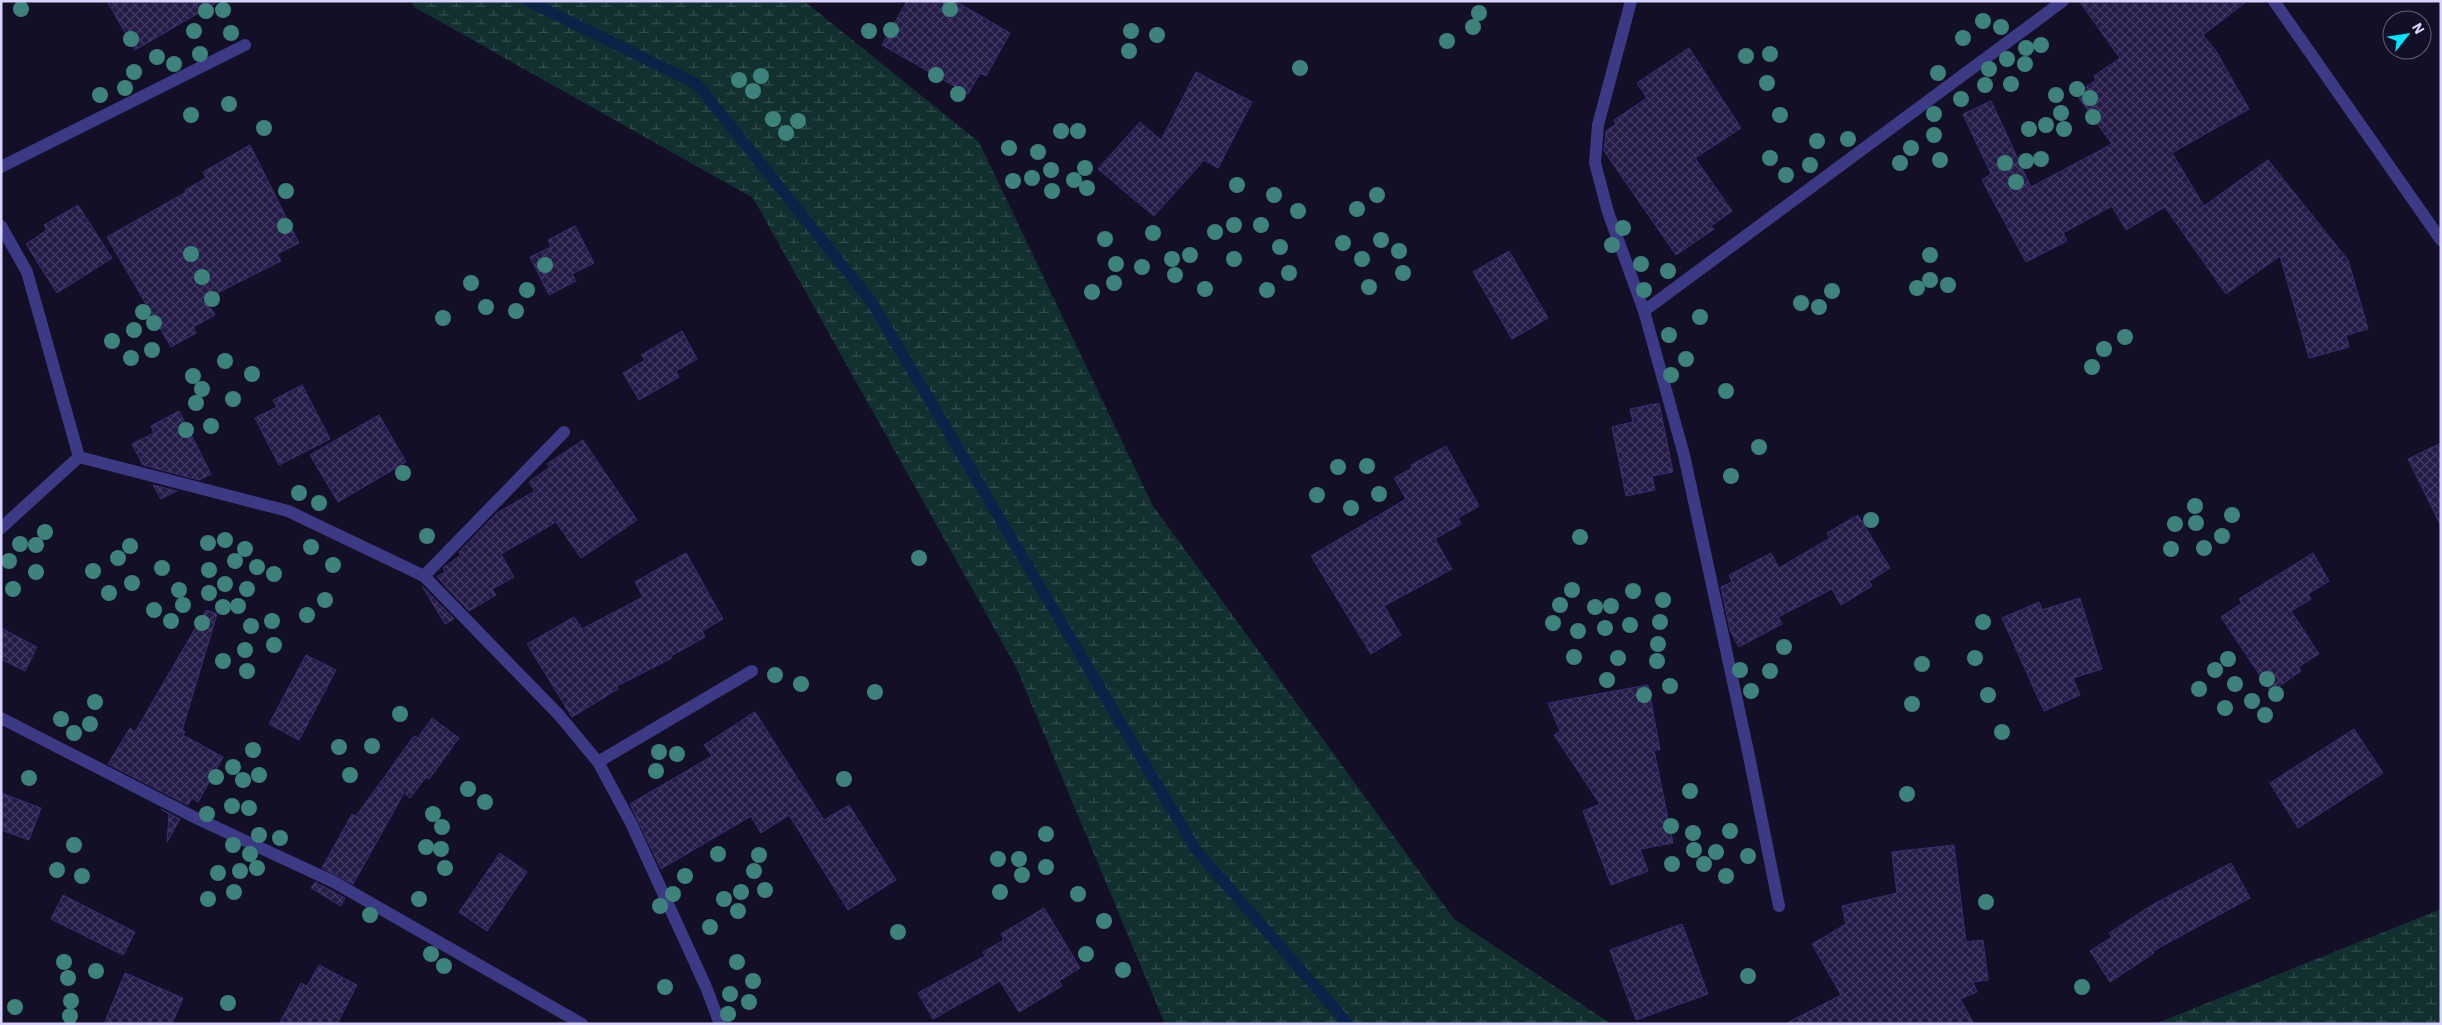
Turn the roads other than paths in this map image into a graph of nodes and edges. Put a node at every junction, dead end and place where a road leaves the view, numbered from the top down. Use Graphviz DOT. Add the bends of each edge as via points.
graph roads {
  1 [pos="1631,1"];
  2 [pos="2063,1"];
  3 [pos="2274,1"];
  4 [pos="244,45"];
  5 [pos="1,167"];
  6 [pos="1,226"];
  7 [pos="2441,240"];
  8 [pos="1644,311"];
  9 [pos="564,432"];
  10 [pos="79,457"];
  11 [pos="1,528"];
  12 [pos="424,576"];
  13 [pos="752,671"];
  14 [pos="1,718"];
  15 [pos="598,762"];
  16 [pos="1779,906"];
  17 [pos="582,1024"];
  18 [pos="720,1024"];
  1 -- 8 [label="street" via="1598,125 1595,163 1608,212"];
  2 -- 8 [label="street"];
  3 -- 7 [label="street"];
  4 -- 5 [label="street"];
  6 -- 10 [label="street" via="27,272"];
  8 -- 16 [label="street" via="1684,455"];
  9 -- 12 [label="street"];
  10 -- 11 [label="street"];
  10 -- 12 [label="street" via="288,512"];
  12 -- 15 [label="street" via="559,715"];
  13 -- 15 [label="street"];
  14 -- 17 [label="street" via="194,817 334,882"];
  15 -- 18 [label="street" via="631,822"];
}
